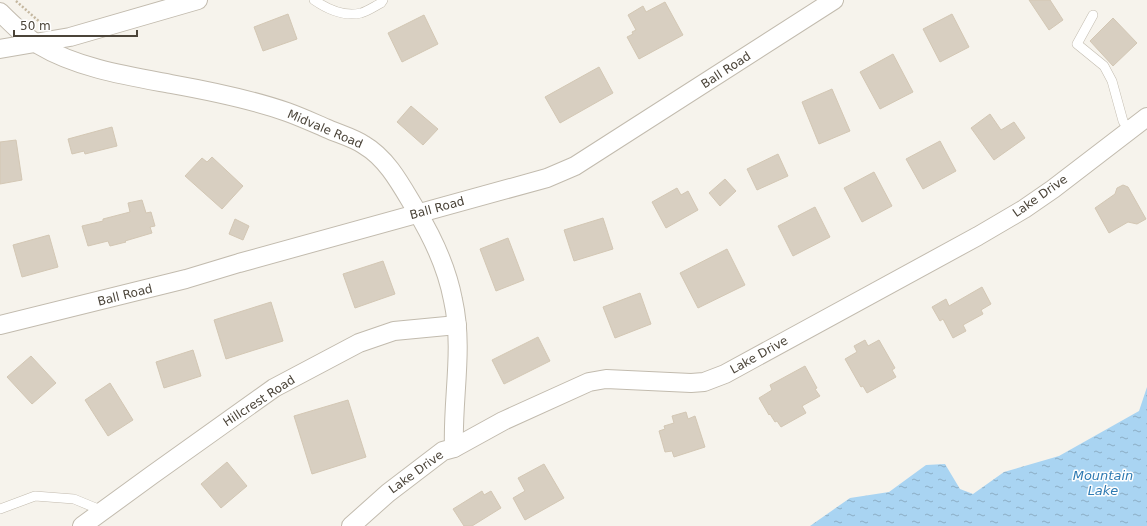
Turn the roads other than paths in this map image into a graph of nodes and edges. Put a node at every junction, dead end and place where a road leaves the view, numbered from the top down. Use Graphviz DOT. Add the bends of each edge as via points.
graph roads {
  1 [pos="198,0"];
  2 [pos="314,0"];
  3 [pos="383,0"];
  4 [pos="834,0"];
  5 [pos="0,12"];
  6 [pos="1093,15"];
  7 [pos="36,43"];
  8 [pos="0,50"];
  9 [pos="1147,117"];
  10 [pos="1129,131"];
  11 [pos="418,213"];
  12 [pos="0,325"];
  13 [pos="457,325"];
  14 [pos="454,448"];
  15 [pos="0,509"];
  16 [pos="103,511"];
  17 [pos="82,526"];
  18 [pos="351,526"];
  1 -- 7 [label="street" via="59,39"];
  2 -- 3 [label="lane" via="326,8 345,14 362,13"];
  4 -- 11 [label="street, Ball Road" via="575,166 547,178"];
  5 -- 7 [label="street, Midvale Road"];
  6 -- 10 [label="lane" via="1077,44 1104,66 1112,81 1123,121"];
  7 -- 8 [label="street"];
  7 -- 11 [label="street, Midvale Road" via="75,62 136,78 218,93 288,112 364,145 381,159"];
  9 -- 10 [label="street, Lake Drive"];
  10 -- 14 [label="street, Lake Drive" via="1024,209 725,374 704,382 691,383 606,379 589,382 503,420"];
  11 -- 12 [label="street, Ball Road" via="186,280"];
  11 -- 13 [label="street, Midvale Road" via="445,270"];
  13 -- 14 [label="street, Midvale Road" via="459,345"];
  13 -- 16 [label="street, Hillcrest Road" via="394,331 358,343 274,388"];
  14 -- 18 [label="street, Lake Drive" via="443,451 388,493"];
  15 -- 16 [label="lane" via="35,496 74,499"];
  16 -- 17 [label="street, Hillcrest Road"];
}
